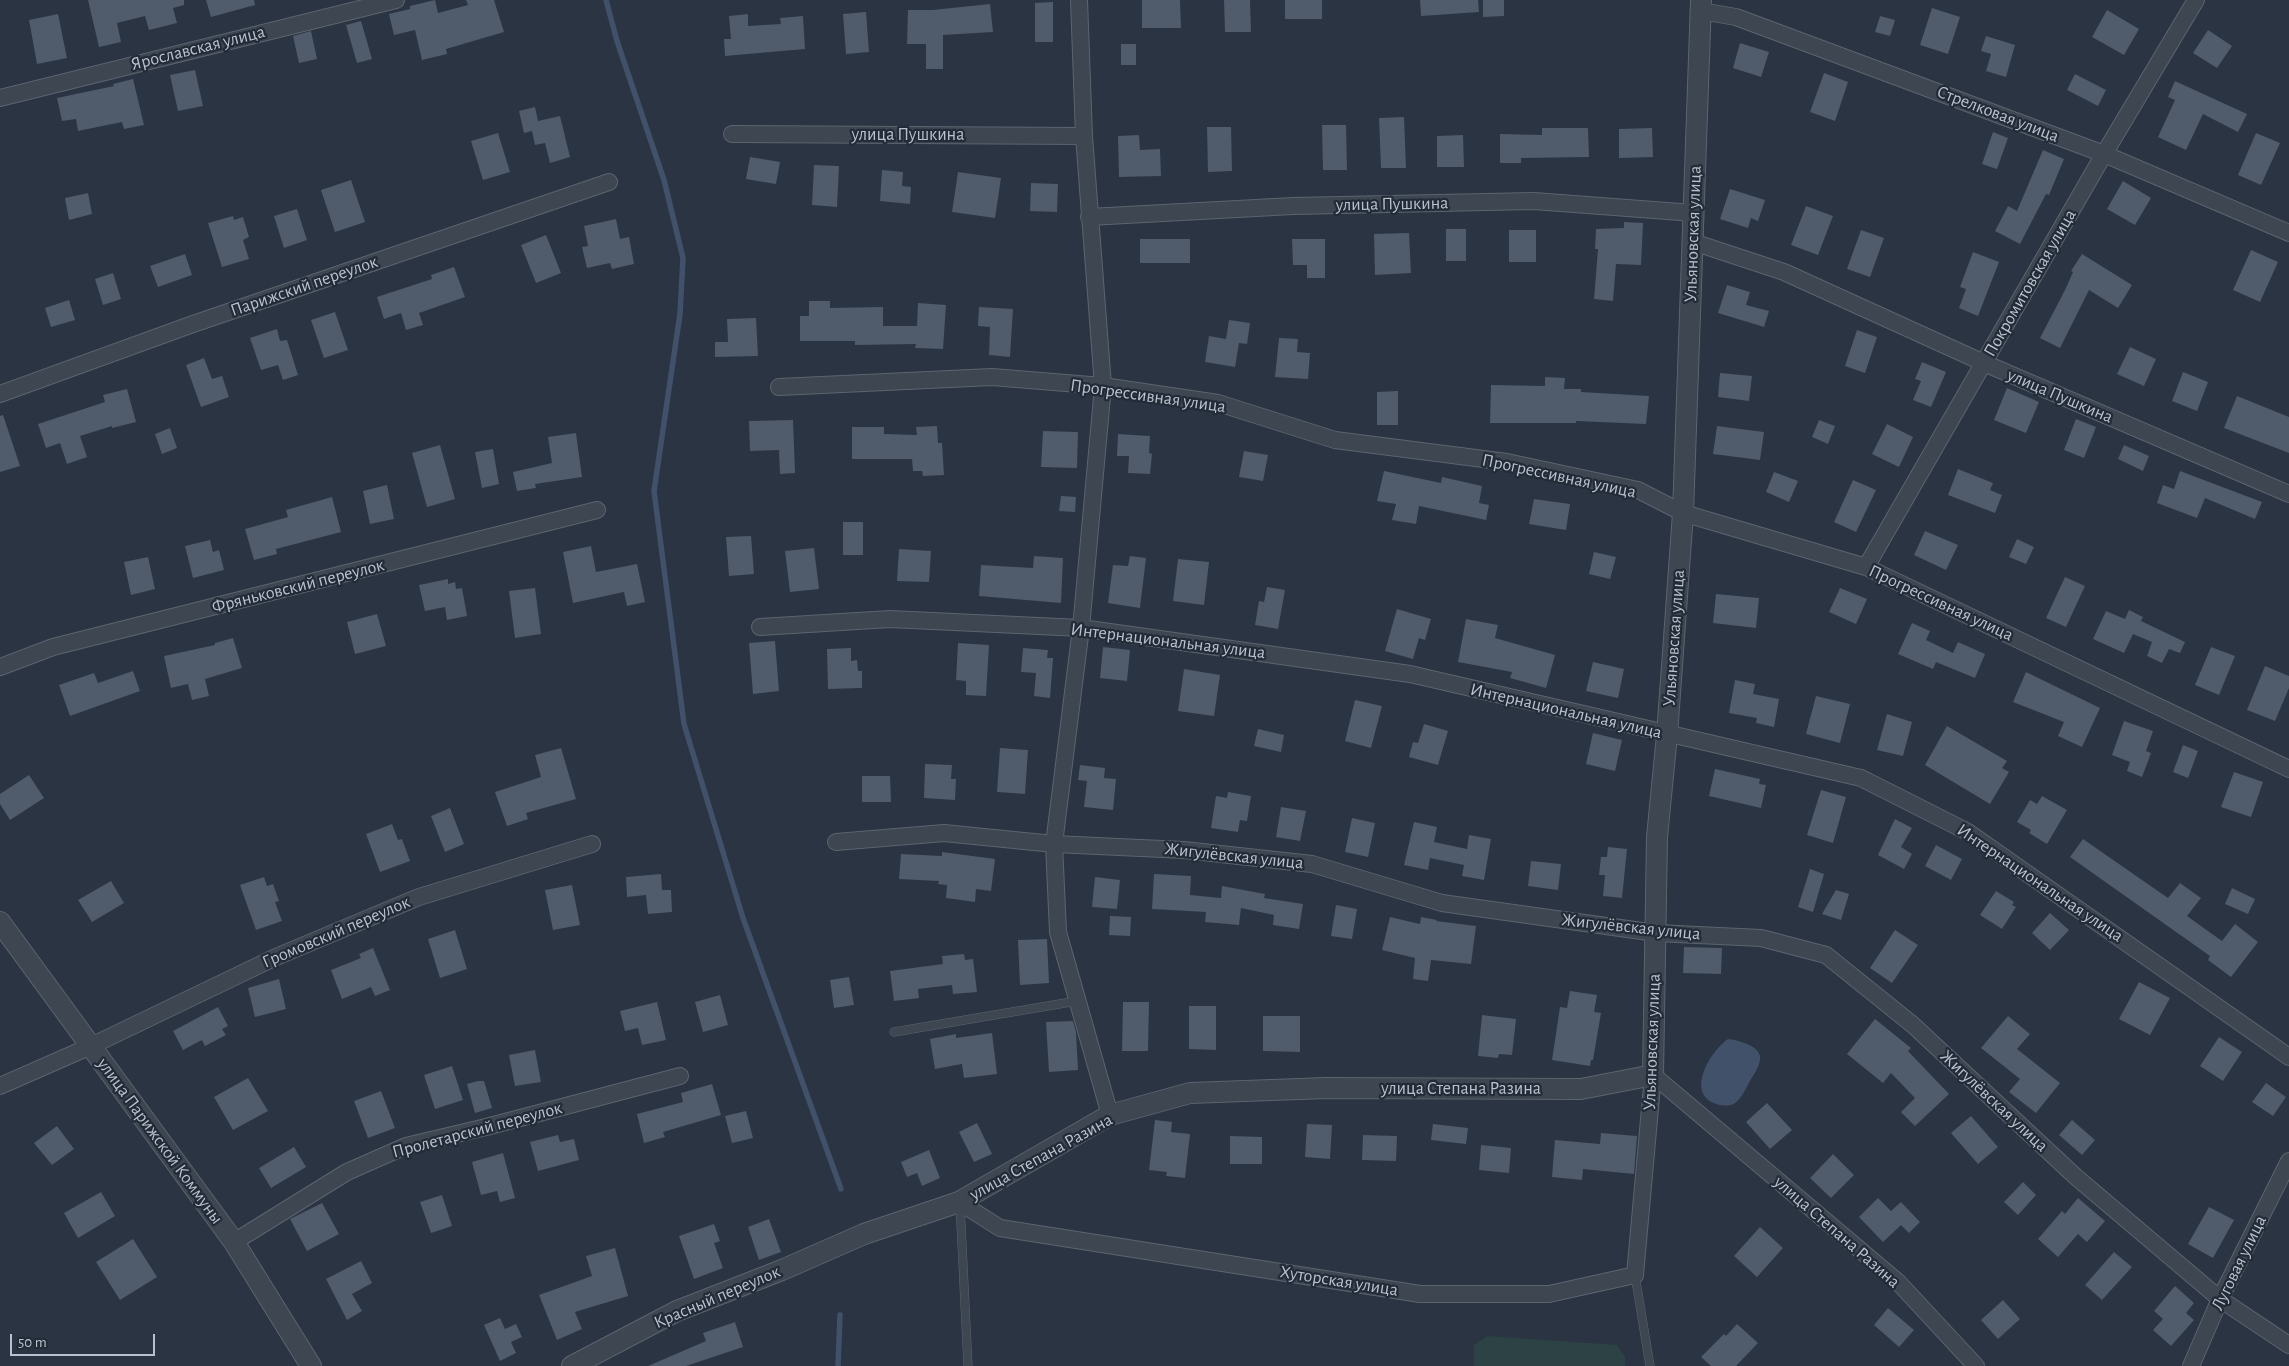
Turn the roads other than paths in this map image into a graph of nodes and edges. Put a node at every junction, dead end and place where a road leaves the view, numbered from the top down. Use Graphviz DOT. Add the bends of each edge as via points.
graph roads {
  1 [pos="396,0"];
  2 [pos="1079,0"];
  3 [pos="2196,0"];
  4 [pos="1701,6"];
  5 [pos="0,98"];
  6 [pos="732,134"];
  7 [pos="1084,136"];
  8 [pos="2104,154"];
  9 [pos="609,182"];
  10 [pos="1694,213"];
  11 [pos="1089,217"];
  12 [pos="2289,233"];
  13 [pos="1693,242"];
  14 [pos="1984,363"];
  15 [pos="779,386"];
  16 [pos="1103,386"];
  17 [pos="0,394"];
  18 [pos="2289,494"];
  19 [pos="597,510"];
  20 [pos="1683,512"];
  21 [pos="1866,567"];
  22 [pos="760,627"];
  23 [pos="1081,628"];
  24 [pos="0,667"];
  25 [pos="1668,735"];
  26 [pos="2289,769"];
  27 [pos="836,842"];
  28 [pos="592,844"];
  29 [pos="1054,844"];
  30 [pos="0,922"];
  31 [pos="1656,933"];
  32 [pos="1077,1001"];
  33 [pos="894,1032"];
  34 [pos="90,1046"];
  35 [pos="2289,1057"];
  36 [pos="1653,1075"];
  37 [pos="680,1076"];
  38 [pos="0,1086"];
  39 [pos="1110,1115"];
  40 [pos="2289,1161"];
  41 [pos="959,1202"];
  42 [pos="864,1234"];
  43 [pos="234,1242"];
  44 [pos="1635,1275"];
  45 [pos="2220,1299"];
  46 [pos="2289,1345"];
  47 [pos="311,1366"];
  48 [pos="572,1366"];
  49 [pos="968,1366"];
  50 [pos="1650,1366"];
  51 [pos="1976,1366"];
  52 [pos="2191,1366"];
  1 -- 5 [label="street, Ярославская улица"];
  2 -- 7 [label="street"];
  3 -- 8 [label="street, Покромитовская улица"];
  4 -- 8 [label="street, Стрелковая улица"];
  4 -- 10 [label="street, Ульяновская улица"];
  6 -- 7 [label="street, улица Пушкина"];
  7 -- 11 [label="street"];
  8 -- 12 [label="street, Стрелковая улица"];
  8 -- 14 [label="street, Покромитовская улица"];
  9 -- 17 [label="street, Парижский переулок" via="193,324"];
  10 -- 11 [label="street, улица Пушкина" via="1534,201 1293,206"];
  10 -- 13 [label="street, Ульяновская улица"];
  11 -- 16 [label="street"];
  13 -- 14 [label="street, улица Пушкина" via="1784,272"];
  13 -- 20 [label="street, Ульяновская улица"];
  14 -- 18 [label="street, улица Пушкина"];
  14 -- 21 [label="street, Покромитовская улица"];
  15 -- 16 [label="street, Прогрессивная улица" via="992,377"];
  16 -- 20 [label="street, Прогрессивная улица" via="1218,403 1335,440 1507,462 1638,490"];
  16 -- 23 [label="street"];
  19 -- 24 [label="street, Фряньковский переулок" via="63,645"];
  20 -- 21 [label="street, Прогрессивная улица"];
  20 -- 25 [label="street, Ульяновская улица"];
  21 -- 26 [label="street, Прогрессивная улица"];
  22 -- 23 [label="street, Интернациональная улица" via="890,619"];
  23 -- 25 [label="street, Интернациональная улица" via="1410,674"];
  23 -- 29 [label="street"];
  25 -- 31 [label="street, Ульяновская улица" via="1656,837"];
  25 -- 35 [label="street, Интернациональная улица" via="1861,778 1968,832"];
  27 -- 29 [label="street, Жигулёвская улица" via="944,834"];
  28 -- 34 [label="street, Громовский переулок" via="419,897 276,957"];
  29 -- 31 [label="street, Жигулёвская улица" via="1184,850 1312,864 1442,903"];
  29 -- 32 [label="street" via="1058,932"];
  30 -- 34 [label="street, улица Парижской Коммуны"];
  31 -- 36 [label="street, Ульяновская улица"];
  31 -- 45 [label="street, Жигулёвская улица" via="1761,938 1826,955 1913,1025 2076,1177"];
  32 -- 33 [label="lane"];
  32 -- 39 [label="street"];
  34 -- 38 [label="street, Громовский переулок"];
  34 -- 43 [label="street, улица Парижской Коммуны"];
  36 -- 39 [label="street, улица Степана Разина" via="1581,1089 1326,1088 1190,1093"];
  36 -- 44 [label="street, Ульяновская улица"];
  36 -- 51 [label="street, улица Степана Разина" via="1898,1282"];
  37 -- 43 [label="street, Пролетарский переулок" via="406,1146 347,1172"];
  39 -- 41 [label="street, улица Степана Разина"];
  40 -- 45 [label="street, Луговая улица"];
  41 -- 42 [label="street, улица Степана Разина"];
  41 -- 44 [label="street, Хуторская улица" via="1000,1228 1420,1294 1549,1294"];
  41 -- 49 [label="lane"];
  42 -- 48 [label="street, Красный переулок" via="677,1311"];
  43 -- 47 [label="street, улица Парижской Коммуны"];
  44 -- 50 [label="lane"];
  45 -- 46 [label="street, Жигулёвская улица"];
  45 -- 52 [label="street, Луговая улица"];
}
